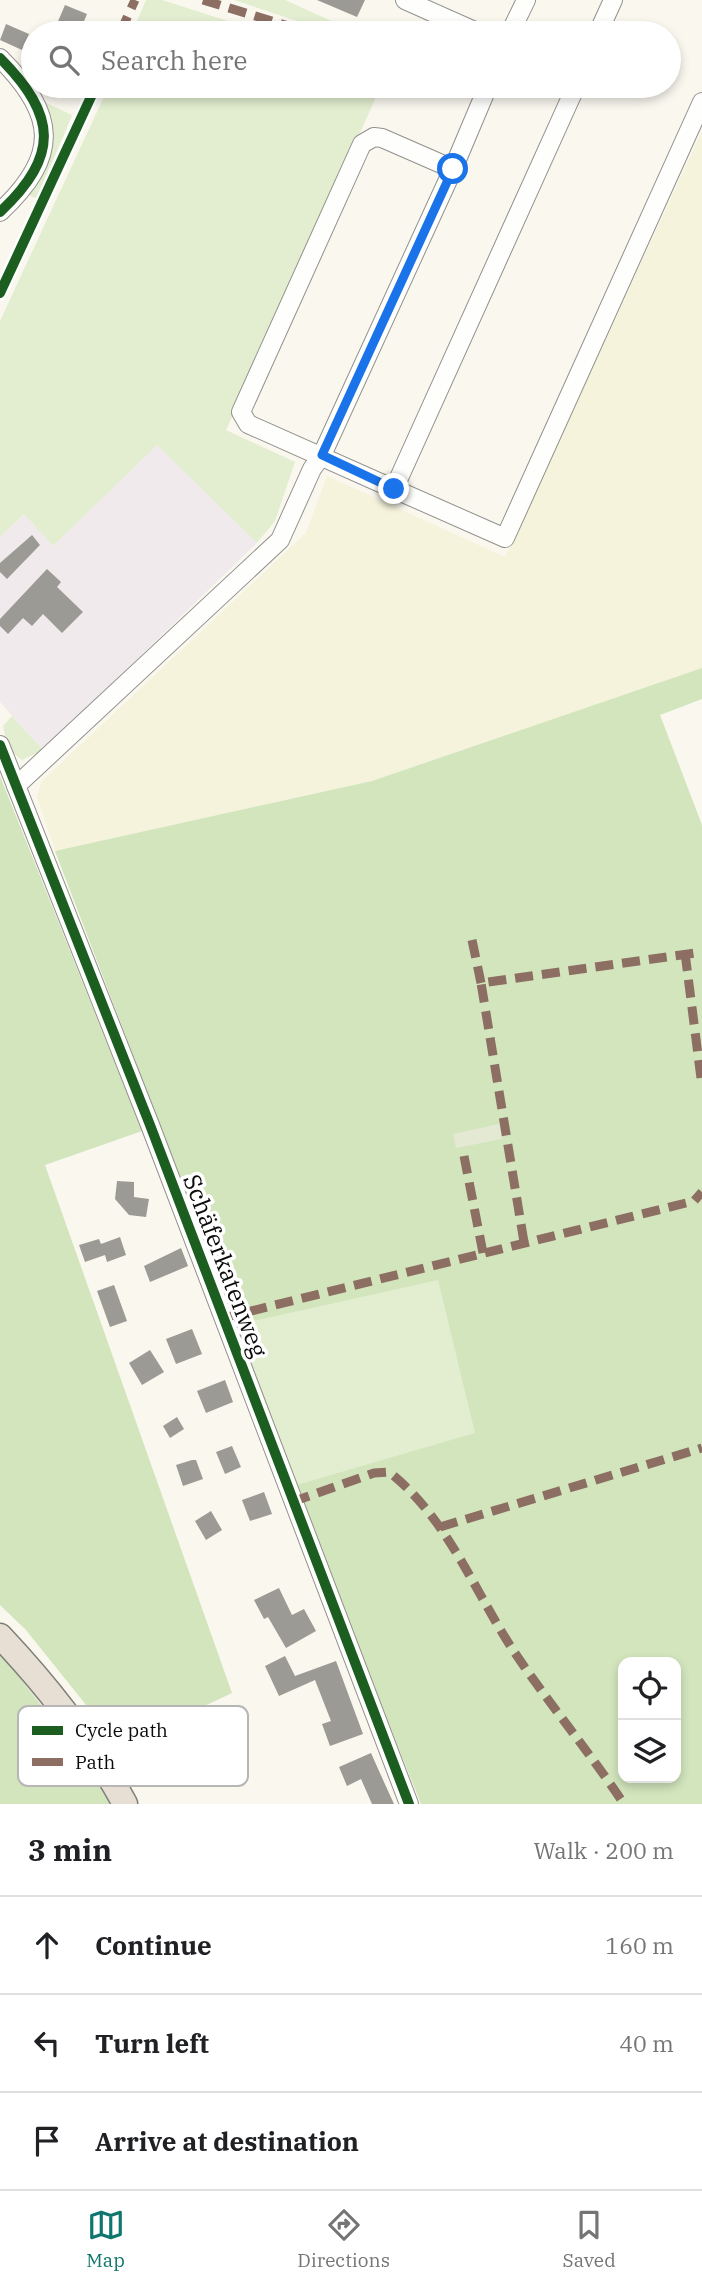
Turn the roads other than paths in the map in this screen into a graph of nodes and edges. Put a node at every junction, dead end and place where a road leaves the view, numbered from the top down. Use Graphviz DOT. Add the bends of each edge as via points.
graph roads {
  1 [pos="526,0"];
  2 [pos="613,0"];
  3 [pos="413,2"];
  4 [pos="453,21"];
  5 [pos="516,21"];
  6 [pos="603,21"];
  7 [pos="0,58"];
  8 [pos="21,83"];
  9 [pos="34,98"];
  10 [pos="483,98"];
  11 [pos="571,98"];
  12 [pos="702,102"];
  13 [pos="453,169"];
  14 [pos="0,212"];
  15 [pos="322,455"];
  16 [pos="394,489"];
  17 [pos="0,745"];
  18 [pos="16,786"];
  19 [pos="0,1636"];
  20 [pos="61,1706"];
  21 [pos="115,1786"];
  22 [pos="125,1804"];
  23 [pos="409,1804"];
  1 -- 5 [label="street"];
  2 -- 6 [label="street"];
  3 -- 4 [label="street"];
  7 -- 8 [label="street"];
  9 -- 14 [label="street" via="46,145 26,187"];
  10 -- 13 [label="street"];
  11 -- 16 [label="street"];
  12 -- 16 [label="street" via="505,538"];
  13 -- 15 [label="street"];
  13 -- 15 [label="street" via="382,138 362,144 249,390 241,412 248,424"];
  15 -- 16 [label="street"];
  15 -- 18 [label="street" via="280,540"];
  17 -- 18 [label="street, Schäferkatenweg"];
  18 -- 23 [label="street, Schäferkatenweg"];
  19 -- 20 [label="highway"];
  21 -- 22 [label="highway"];
}
